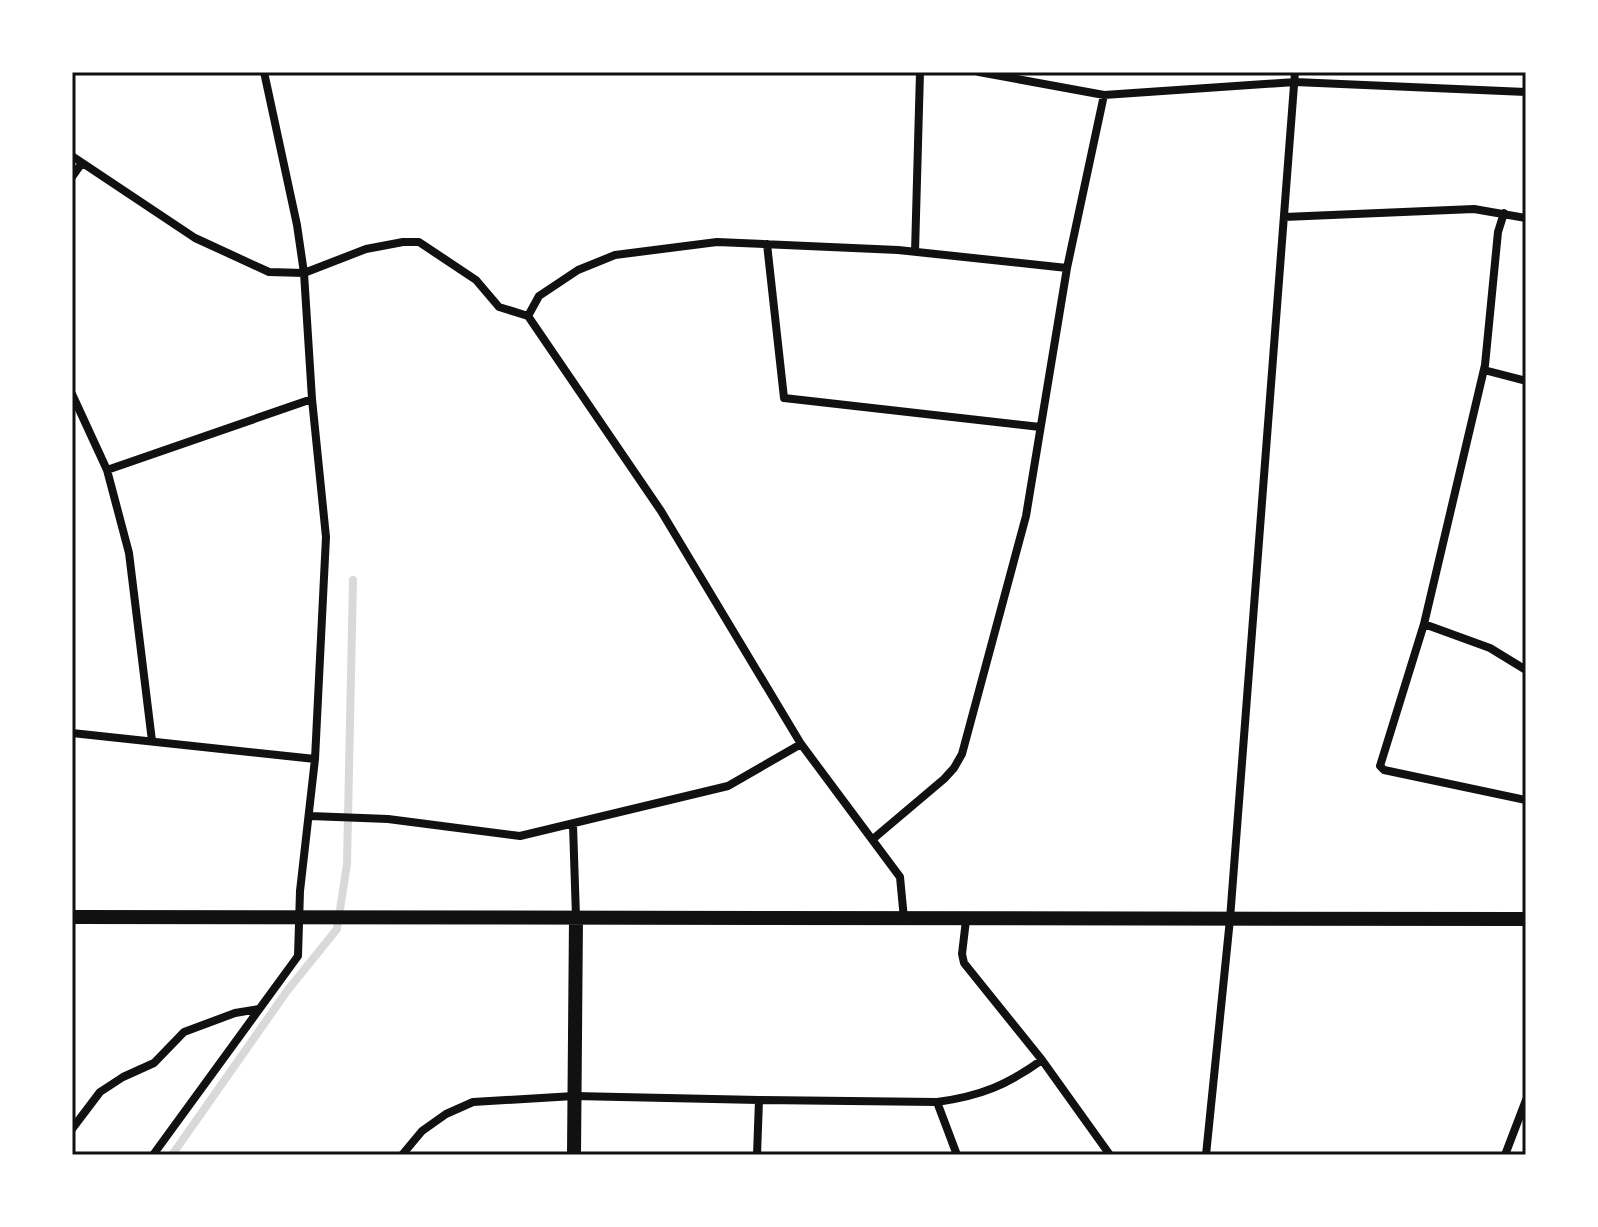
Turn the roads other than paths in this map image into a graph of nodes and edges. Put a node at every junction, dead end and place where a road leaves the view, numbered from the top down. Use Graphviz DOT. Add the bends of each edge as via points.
graph roads {
  1 [pos="264,72"];
  2 [pos="920,72"];
  3 [pos="979,72"];
  4 [pos="1295,72"];
  5 [pos="1295,82"];
  6 [pos="1526,92"];
  7 [pos="1104,95"];
  8 [pos="72,156"];
  9 [pos="82,163"];
  10 [pos="72,177"];
  11 [pos="1504,213"];
  12 [pos="1284,217"];
  13 [pos="1526,218"];
  14 [pos="767,244"];
  15 [pos="915,252"];
  16 [pos="1067,268"];
  17 [pos="304,273"];
  18 [pos="528,316"];
  19 [pos="1484,370"];
  20 [pos="1526,381"];
  21 [pos="72,394"];
  22 [pos="312,399"];
  23 [pos="1040,427"];
  24 [pos="107,470"];
  25 [pos="1424,624"];
  26 [pos="1526,670"];
  27 [pos="72,733"];
  28 [pos="152,741"];
  29 [pos="801,744"];
  30 [pos="315,759"];
  31 [pos="1526,800"];
  32 [pos="310,816"];
  33 [pos="573,825"];
  34 [pos="873,839"];
  35 [pos="72,917"];
  36 [pos="576,917"];
  37 [pos="301,918"];
  38 [pos="904,919"];
  39 [pos="1230,919"];
  40 [pos="1526,919"];
  41 [pos="966,920"];
  42 [pos="259,1009"];
  43 [pos="1042,1060"];
  44 [pos="574,1096"];
  45 [pos="759,1100"];
  46 [pos="1526,1100"];
  47 [pos="937,1102"];
  48 [pos="72,1129"];
  49 [pos="153,1155"];
  50 [pos="402,1155"];
  51 [pos="574,1155"];
  52 [pos="757,1155"];
  53 [pos="957,1155"];
  54 [pos="1110,1155"];
  55 [pos="1206,1155"];
  56 [pos="1505,1155"];
  1 -- 17 [label="street"];
  2 -- 15 [label="street"];
  3 -- 7 [label="street"];
  4 -- 5 [label="street"];
  5 -- 6 [label="street"];
  5 -- 7 [label="street"];
  5 -- 12 [label="street"];
  7 -- 16 [label="street"];
  8 -- 9 [label="street"];
  9 -- 10 [label="street"];
  9 -- 17 [label="street" via="195,238 269,272"];
  11 -- 12 [label="street" via="1474,209"];
  11 -- 13 [label="street"];
  11 -- 19 [label="street"];
  12 -- 39 [label="street"];
  14 -- 15 [label="street"];
  14 -- 18 [label="street" via="717,242 615,255 578,270 539,296"];
  14 -- 23 [label="street" via="784,398"];
  15 -- 16 [label="street"];
  16 -- 23 [label="street"];
  17 -- 18 [label="street" via="366,249 419,242 476,280 499,307"];
  17 -- 22 [label="street"];
  18 -- 29 [label="street" via="661,511"];
  19 -- 20 [label="street"];
  19 -- 25 [label="street"];
  21 -- 24 [label="street"];
  22 -- 24 [label="street"];
  22 -- 30 [label="street" via="326,537"];
  23 -- 34 [label="street" via="1026,516 962,754 944,779"];
  24 -- 28 [label="street" via="129,553"];
  25 -- 26 [label="street" via="1490,648"];
  25 -- 31 [label="street" via="1380,766"];
  27 -- 28 [label="street"];
  28 -- 30 [label="street"];
  29 -- 33 [label="street" via="728,786"];
  29 -- 34 [label="street"];
  30 -- 32 [label="street"];
  32 -- 33 [label="street" via="388,819 520,836"];
  32 -- 37 [label="street"];
  33 -- 36 [label="street"];
  34 -- 38 [label="street" via="900,877"];
  35 -- 37 [label="street"];
  36 -- 37 [label="street"];
  36 -- 38 [label="street"];
  36 -- 44 [label="street"];
  37 -- 42 [label="street" via="298,956"];
  38 -- 41 [label="street"];
  39 -- 40 [label="street"];
  39 -- 41 [label="street"];
  39 -- 55 [label="street"];
  41 -- 43 [label="street" via="964,963"];
  42 -- 48 [label="street" via="184,1032 154,1063 100,1092"];
  42 -- 49 [label="street"];
  43 -- 47 [label="street" via="987,1092"];
  43 -- 54 [label="street"];
  44 -- 45 [label="street"];
  44 -- 50 [label="street" via="473,1102 422,1131"];
  44 -- 51 [label="street"];
  45 -- 47 [label="street"];
  45 -- 52 [label="street"];
  46 -- 56 [label="street"];
  47 -- 53 [label="street"];
}
